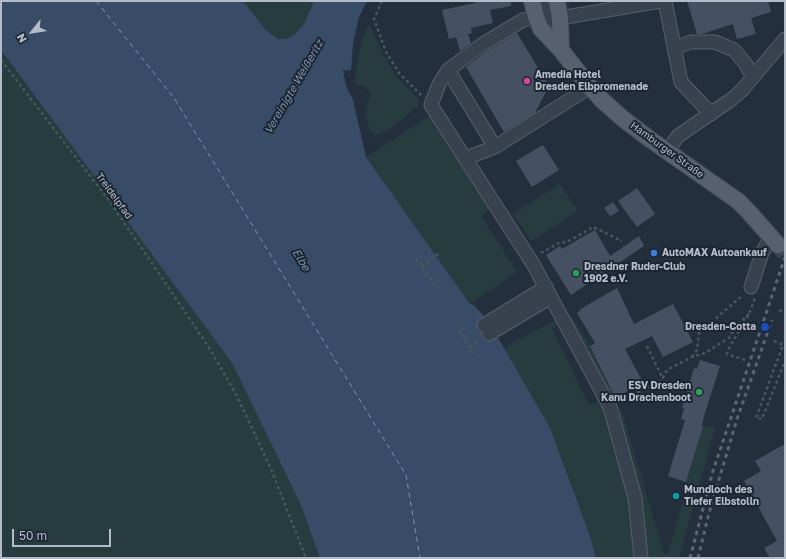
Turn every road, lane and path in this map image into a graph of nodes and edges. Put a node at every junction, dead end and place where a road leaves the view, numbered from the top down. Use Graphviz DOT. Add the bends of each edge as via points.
graph roads {
  1 [pos="382,1"];
  2 [pos="532,1"];
  3 [pos="541,1"];
  4 [pos="557,1"];
  5 [pos="660,1"];
  6 [pos="665,1"];
  7 [pos="536,17"];
  8 [pos="560,18"];
  9 [pos="785,39"];
  10 [pos="674,48"];
  11 [pos="561,50"];
  12 [pos="1,60"];
  13 [pos="448,70"];
  14 [pos="753,76"];
  15 [pos="590,87"];
  16 [pos="431,106"];
  17 [pos="711,114"];
  18 [pos="495,146"];
  19 [pos="666,151"];
  20 [pos="466,160"];
  21 [pos="622,241"];
  22 [pos="774,241"];
  23 [pos="440,253"];
  24 [pos="416,258"];
  25 [pos="530,259"];
  26 [pos="421,266"];
  27 [pos="438,289"];
  28 [pos="754,290"];
  29 [pos="549,292"];
  30 [pos="779,310"];
  31 [pos="785,312"];
  32 [pos="749,314"];
  33 [pos="459,330"];
  34 [pos="483,332"];
  35 [pos="464,338"];
  36 [pos="774,341"];
  37 [pos="647,346"];
  38 [pos="469,347"];
  39 [pos="474,355"];
  40 [pos="692,357"];
  41 [pos="745,360"];
  42 [pos="785,361"];
  43 [pos="663,379"];
  44 [pos="610,407"];
  45 [pos="306,558"];
  46 [pos="641,558"];
  1 -- 16 [label="path" via="374,19 386,52 400,73"];
  2 -- 7 [label="main road, Hamburger Straße"];
  3 -- 11 [label="lane"];
  4 -- 8 [label="main road"];
  5 -- 8 [label="lane"];
  6 -- 10 [label="lane"];
  7 -- 11 [label="main road, Hamburger Straße" via="541,29"];
  7 -- 13 [label="lane" via="522,20"];
  8 -- 11 [label="main road"];
  9 -- 14 [label="lane"];
  10 -- 14 [label="lane" via="691,42 715,42 734,50"];
  10 -- 17 [label="lane" via="681,82"];
  11 -- 15 [label="main road, Hamburger Straße"];
  12 -- 45 [label="path, Treidelpfad" via="106,198 208,346 236,394 271,469"];
  13 -- 16 [label="lane" via="439,84"];
  13 -- 18 [label="lane"];
  14 -- 17 [label="lane" via="737,95"];
  15 -- 18 [label="lane"];
  15 -- 19 [label="main road, Hamburger Straße" via="622,118"];
  16 -- 20 [label="lane"];
  17 -- 19 [label="lane" via="678,136"];
  18 -- 20 [label="lane"];
  19 -- 22 [label="main road, Hamburger Straße" via="748,210"];
  20 -- 25 [label="lane"];
  21 -- 25 [label="path" via="593,227"];
  22 -- 28 [label="lane" via="762,253"];
  23 -- 26 [label="path"];
  24 -- 26 [label="path"];
  25 -- 29 [label="lane"];
  26 -- 27 [label="path"];
  28 -- 32 [label="path"];
  28 -- 40 [label="path" via="699,333 697,350"];
  29 -- 34 [label="lane"];
  29 -- 44 [label="lane"];
  30 -- 31 [label="path"];
  32 -- 40 [label="path" via="735,327 730,337 705,353"];
  32 -- 41 [label="path" via="727,354"];
  33 -- 35 [label="path"];
  34 -- 35 [label="path"];
  34 -- 38 [label="path"];
  35 -- 38 [label="path"];
  36 -- 42 [label="path" via="783,344 756,418 762,419"];
  37 -- 43 [label="path"];
  38 -- 39 [label="path"];
  40 -- 43 [label="path" via="667,370"];
  43 -- 44 [label="path" via="662,382"];
  44 -- 46 [label="lane" via="635,498"];
}
